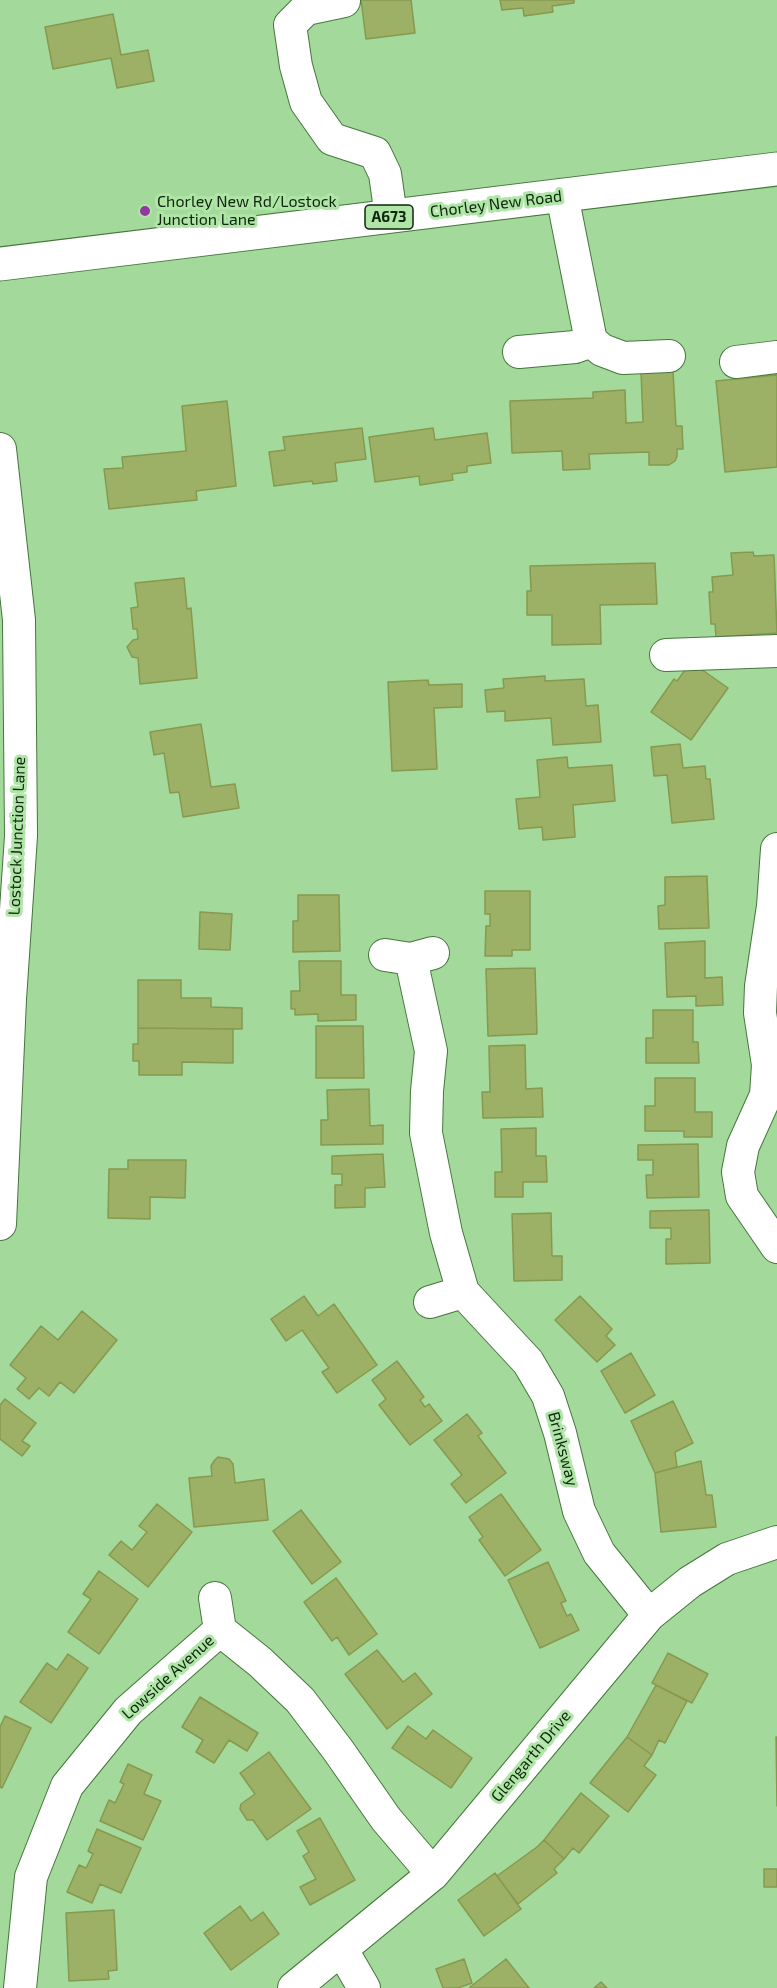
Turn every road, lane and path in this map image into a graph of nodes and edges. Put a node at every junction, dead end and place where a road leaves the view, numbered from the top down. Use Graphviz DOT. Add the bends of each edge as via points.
graph roads {
  1 [pos="344,1"];
  2 [pos="777,169"];
  3 [pos="562,195"];
  4 [pos="391,216"];
  5 [pos="0,264"];
  6 [pos="591,342"];
  7 [pos="519,352"];
  8 [pos="669,356"];
  9 [pos="777,357"];
  10 [pos="736,363"];
  11 [pos="0,449"];
  12 [pos="777,651"];
  13 [pos="666,655"];
  14 [pos="10,834"];
  15 [pos="777,849"];
  16 [pos="768,895"];
  17 [pos="410,956"];
  18 [pos="5,998"];
  19 [pos="0,1224"];
  20 [pos="777,1246"];
  21 [pos="463,1292"];
  22 [pos="430,1302"];
  23 [pos="777,1542"];
  24 [pos="215,1598"];
  25 [pos="649,1615"];
  26 [pos="220,1630"];
  27 [pos="433,1874"];
  28 [pos="342,1950"];
  29 [pos="20,1988"];
  30 [pos="294,1988"];
  31 [pos="364,1988"];
  1 -- 4 [label="street" via="306,9 290,25 296,66 306,102 332,139 375,153 385,174"];
  2 -- 3 [label="highway, Chorley New Road / A673"];
  3 -- 4 [label="highway, Chorley New Road / A673"];
  3 -- 6 [label="street"];
  4 -- 5 [label="highway, Chorley New Road / A673"];
  6 -- 7 [label="street"];
  6 -- 8 [label="street" via="623,358"];
  9 -- 10 [label="street"];
  11 -- 14 [label="street, Lostock Junction Lane" via="19,620"];
  12 -- 13 [label="street"];
  14 -- 18 [label="street, Lostock Junction Lane"];
  15 -- 16 [label="street"];
  16 -- 20 [label="street" via="760,1013 768,1065 766,1095 743,1146 738,1172 742,1196"];
  17 -- 21 [label="street, Brinksway" via="431,1051 426,1133 446,1233"];
  18 -- 19 [label="street, Lostock Junction Lane"];
  21 -- 22 [label="street"];
  21 -- 25 [label="street, Brinksway" via="528,1362 548,1396 579,1511 599,1553"];
  23 -- 25 [label="street, Glengarth Drive" via="727,1559"];
  24 -- 26 [label="street, Lowside Avenue"];
  25 -- 27 [label="street, Glengarth Drive"];
  26 -- 27 [label="street, Lowside Avenue" via="300,1700 386,1819"];
  26 -- 29 [label="street, Lowside Avenue" via="128,1711 67,1786 31,1877"];
  27 -- 28 [label="street, Glengarth Drive"];
  28 -- 30 [label="street, Glengarth Drive"];
  28 -- 31 [label="street"];
}
